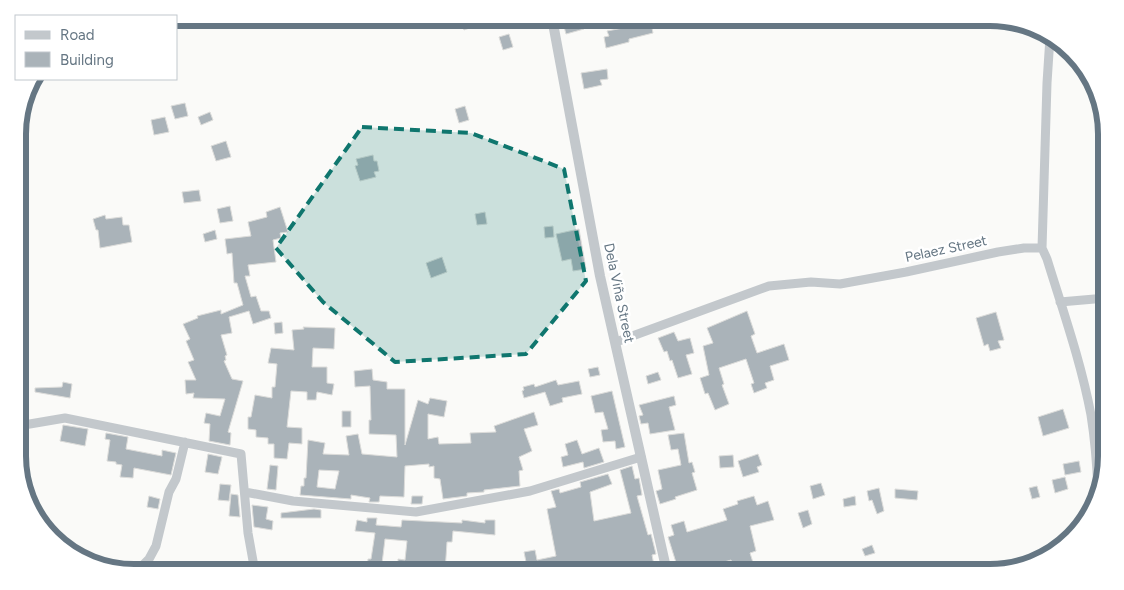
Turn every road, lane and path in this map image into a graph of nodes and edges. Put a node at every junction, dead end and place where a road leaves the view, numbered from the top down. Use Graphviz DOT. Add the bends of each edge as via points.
graph roads {
  1 [pos="553,26"];
  2 [pos="1050,44"];
  3 [pos="1042,248"];
  4 [pos="1098,299"];
  5 [pos="1060,302"];
  6 [pos="616,342"];
  7 [pos="26,425"];
  8 [pos="185,442"];
  9 [pos="641,457"];
  10 [pos="1097,472"];
  11 [pos="245,492"];
  12 [pos="144,564"];
  13 [pos="254,564"];
  14 [pos="665,564"];
  1 -- 6 [label="street, Dela Viña Street" via="600,276"];
  2 -- 3 [label="street"];
  3 -- 5 [label="street"];
  3 -- 6 [label="street, Pelaez Street" via="998,252 840,284 811,282 770,286"];
  4 -- 5 [label="street"];
  5 -- 10 [label="street" via="1090,413"];
  6 -- 9 [label="street, Dela Viña Street"];
  7 -- 8 [label="street" via="65,418"];
  8 -- 11 [label="street" via="240,454"];
  8 -- 12 [label="street" via="176,479 168,492 156,546"];
  9 -- 11 [label="street" via="530,490 416,512 293,501"];
  9 -- 14 [label="street, Dela Viña Street"];
  11 -- 13 [label="street"];
}
